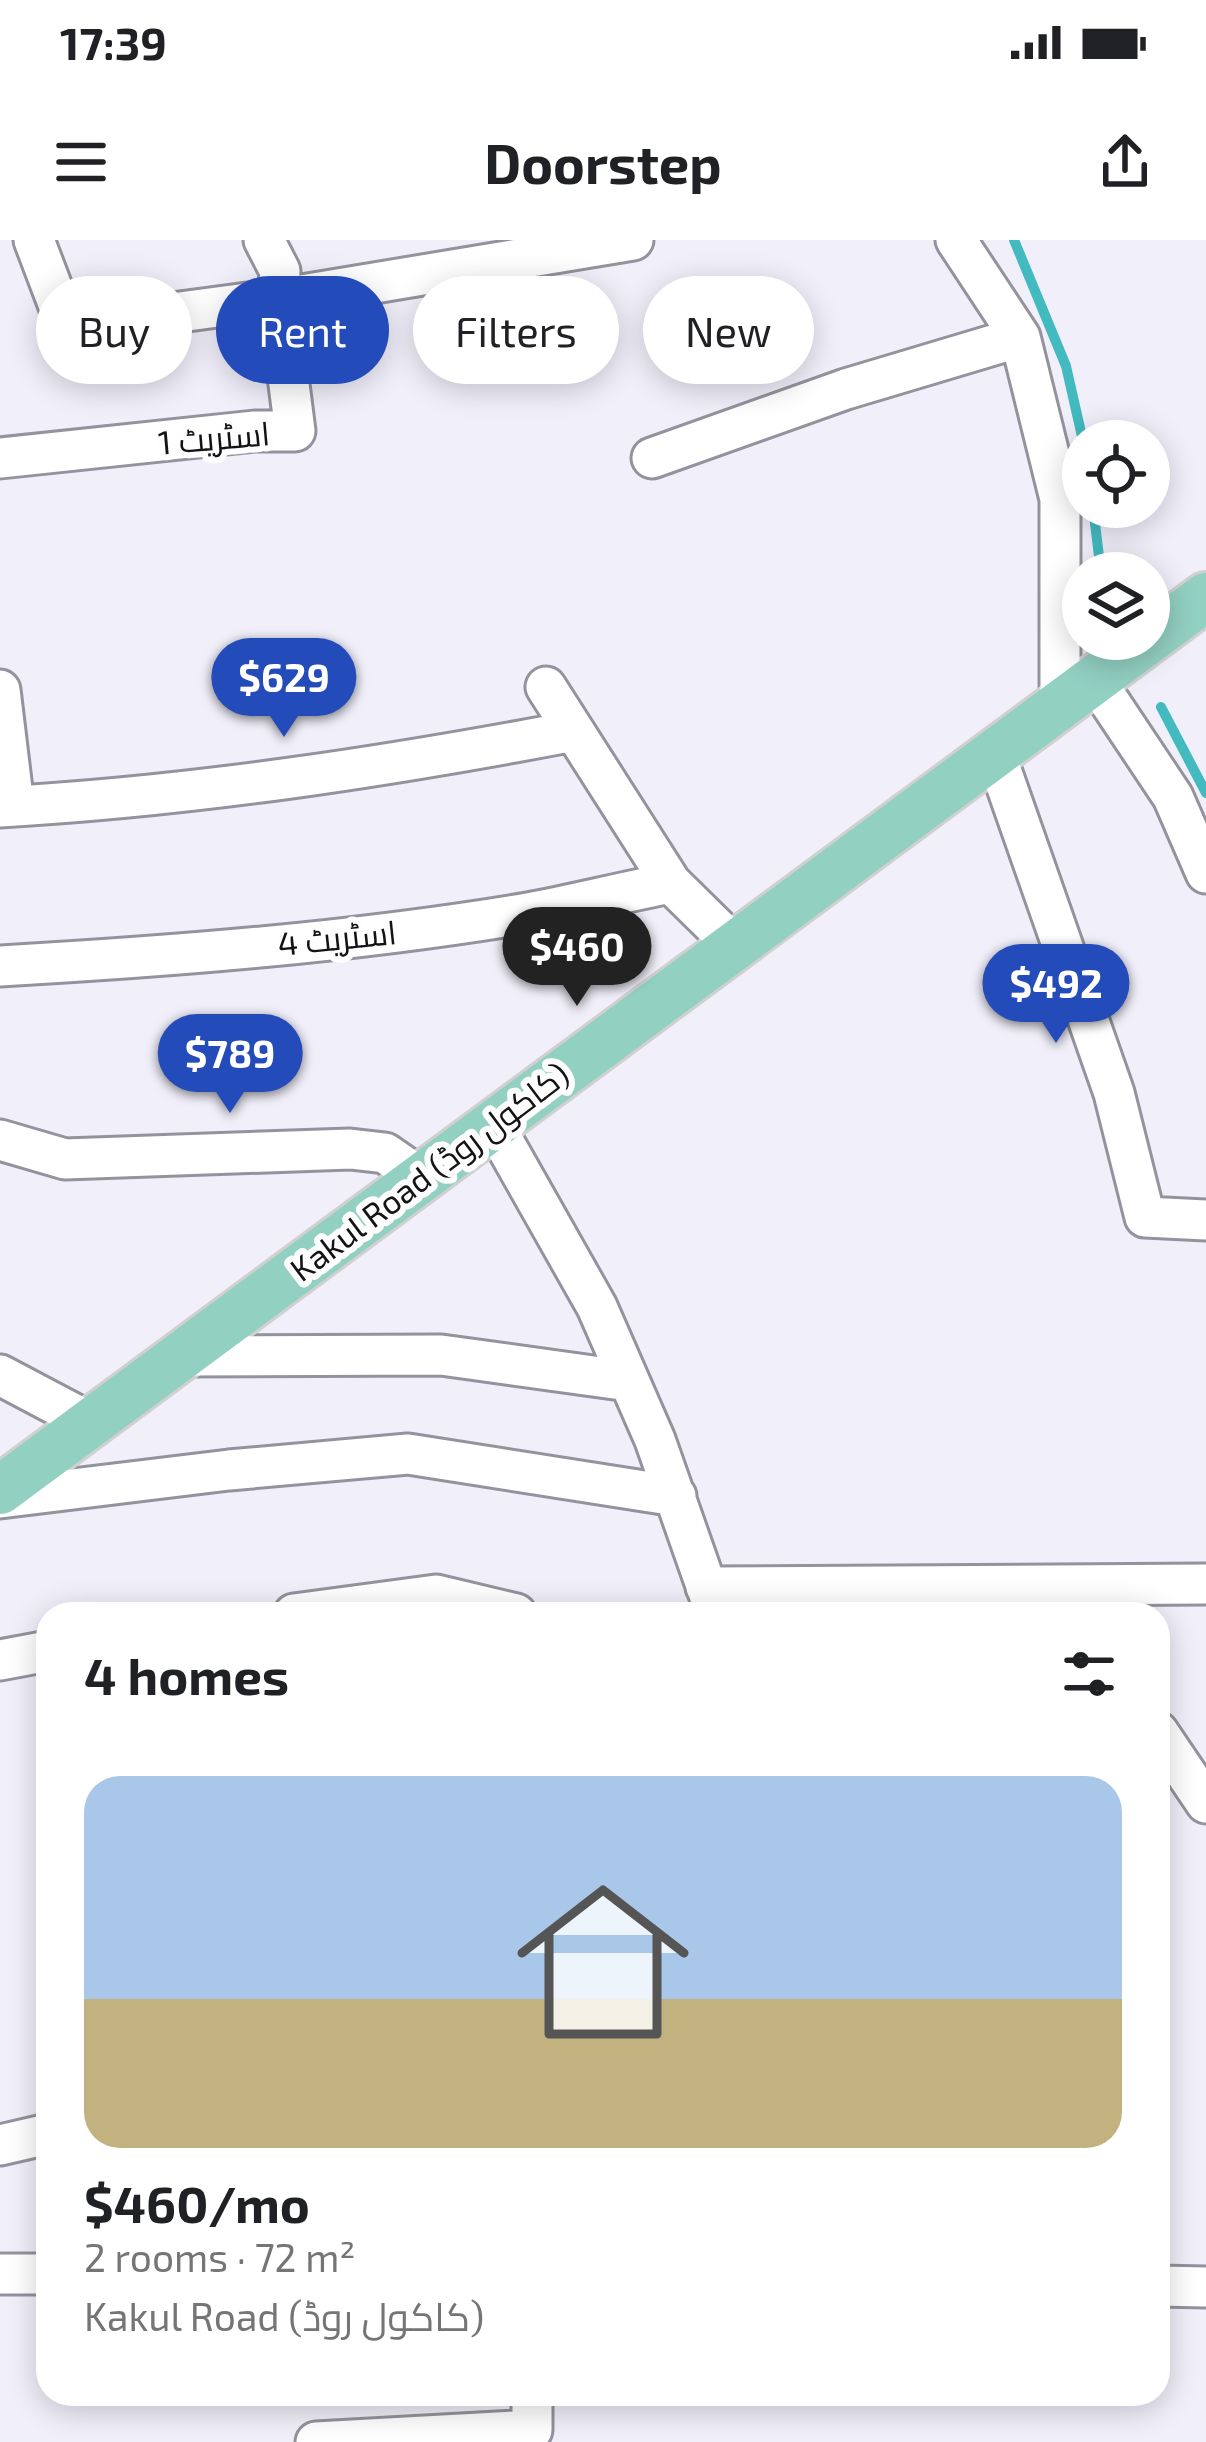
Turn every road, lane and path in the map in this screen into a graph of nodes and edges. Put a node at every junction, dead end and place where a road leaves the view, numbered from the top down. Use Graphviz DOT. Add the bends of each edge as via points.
graph roads {
  1 [pos="34,240"];
  2 [pos="264,240"];
  3 [pos="633,240"];
  4 [pos="956,240"];
  5 [pos="280,276"];
  6 [pos="389,281"];
  7 [pos="216,307"];
  8 [pos="1020,337"];
  9 [pos="289,384"];
  10 [pos="0,458"];
  11 [pos="652,458"];
  12 [pos="1206,597"];
  13 [pos="546,687"];
  14 [pos="0,690"];
  15 [pos="1077,692"];
  16 [pos="574,731"];
  17 [pos="995,753"];
  18 [pos="7,807"];
  19 [pos="1206,873"];
  20 [pos="671,883"];
  21 [pos="735,946"];
  22 [pos="0,966"];
  23 [pos="493,1123"];
  24 [pos="0,1140"];
  25 [pos="421,1178"];
  26 [pos="1206,1220"];
  27 [pos="179,1356"];
  28 [pos="0,1375"];
  29 [pos="629,1381"];
  30 [pos="89,1422"];
  31 [pos="0,1494"];
  32 [pos="676,1496"];
  33 [pos="1206,1584"];
  34 [pos="711,1600"];
  35 [pos="1114,1600"];
  36 [pos="384,1602"];
  37 [pos="465,1602"];
  38 [pos="36,1653"];
  39 [pos="0,1660"];
  40 [pos="1170,1750"];
  41 [pos="1206,1803"];
  42 [pos="36,2137"];
  43 [pos="0,2145"];
  44 [pos="0,2274"];
  45 [pos="36,2274"];
  46 [pos="1170,2286"];
  47 [pos="1206,2287"];
  48 [pos="532,2406"];
  49 [pos="316,2442"];
  1 -- 7 [label="street" via="67,327"];
  2 -- 5 [label="street, اسٹریٹ 1"];
  3 -- 6 [label="street"];
  4 -- 8 [label="street"];
  8 -- 11 [label="street"];
  8 -- 15 [label="street" via="1060,499"];
  9 -- 10 [label="street, اسٹریٹ 1" via="295,431"];
  12 -- 15 [label="main road, Kakul Road (کاکول روڈ)"];
  13 -- 16 [label="street"];
  14 -- 18 [label="street"];
  15 -- 17 [label="main road, Kakul Road (کاکول روڈ)"];
  15 -- 19 [label="street" via="1173,797"];
  16 -- 18 [label="street" via="393,765"];
  16 -- 20 [label="street"];
  17 -- 21 [label="main road, Kakul Road (کاکول روڈ)"];
  17 -- 26 [label="street" via="1114,1093 1145,1217"];
  20 -- 21 [label="street"];
  20 -- 22 [label="street, اسٹریٹ 4" via="406,930"];
  21 -- 23 [label="main road, Kakul Road (کاکول روڈ)"];
  23 -- 25 [label="main road, Kakul Road (کاکول روڈ)"];
  23 -- 29 [label="street" via="597,1307"];
  24 -- 25 [label="street" via="65,1159 350,1149 385,1153"];
  25 -- 27 [label="main road, Kakul Road (کاکول روڈ)"];
  27 -- 29 [label="street" via="441,1355"];
  27 -- 30 [label="main road, Kakul Road (کاکول روڈ)"];
  28 -- 30 [label="street"];
  29 -- 32 [label="street"];
  30 -- 31 [label="main road, Kakul Road (کاکول روڈ)"];
  31 -- 32 [label="street" via="408,1454"];
  32 -- 34 [label="street"];
  33 -- 35 [label="street"];
  34 -- 35 [label="street"];
  36 -- 37 [label="street" via="436,1595"];
  38 -- 39 [label="street"];
  40 -- 41 [label="street"];
  42 -- 43 [label="street"];
  44 -- 45 [label="street"];
  46 -- 47 [label="street"];
  48 -- 49 [label="street" via="532,2430"];
}
